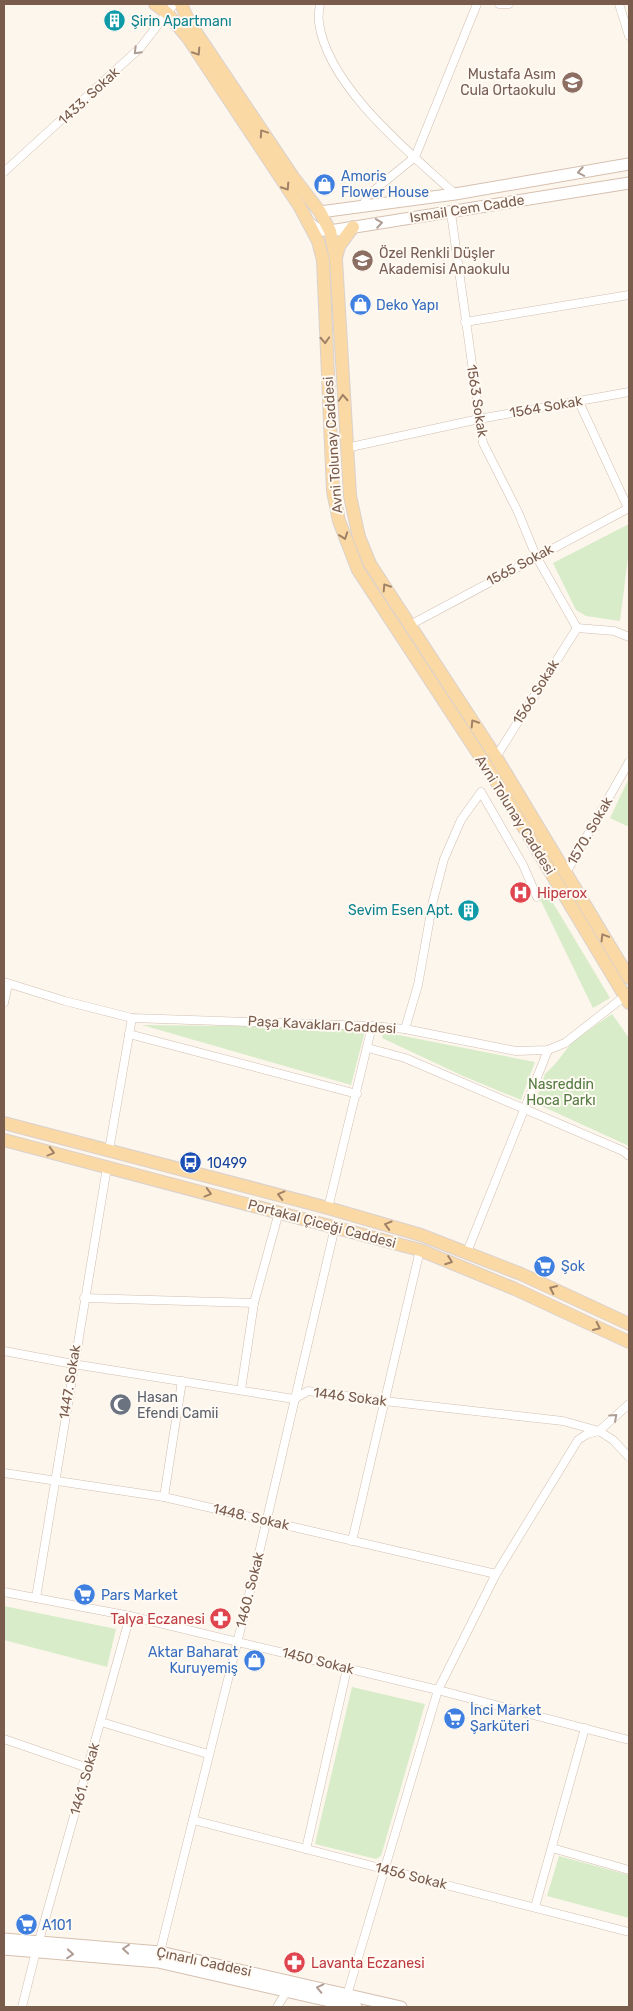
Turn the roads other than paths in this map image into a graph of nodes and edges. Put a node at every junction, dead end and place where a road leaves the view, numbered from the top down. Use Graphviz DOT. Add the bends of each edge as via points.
graph roads {
  1 [pos="154,4"];
  2 [pos="181,4"];
  3 [pos="320,4"];
  4 [pos="477,4"];
  5 [pos="499,4"];
  6 [pos="509,4"];
  7 [pos="619,4"];
  8 [pos="170,8"];
  9 [pos="629,36"];
  10 [pos="415,157"];
  11 [pos="629,164"];
  12 [pos="4,172"];
  13 [pos="629,183"];
  14 [pos="456,194"];
  15 [pos="363,206"];
  16 [pos="320,212"];
  17 [pos="450,212"];
  18 [pos="308,221"];
  19 [pos="353,227"];
  20 [pos="330,230"];
  21 [pos="336,260"];
  22 [pos="629,295"];
  23 [pos="465,322"];
  24 [pos="629,392"];
  25 [pos="579,402"];
  26 [pos="479,419"];
  27 [pos="346,448"];
  28 [pos="629,508"];
  29 [pos="536,556"];
  30 [pos="410,624"];
  31 [pos="576,628"];
  32 [pos="629,637"];
  33 [pos="496,757"];
  34 [pos="629,762"];
  35 [pos="566,873"];
  36 [pos="537,897"];
  37 [pos="629,978"];
  38 [pos="6,983"];
  39 [pos="627,1000"];
  40 [pos="4,1003"];
  41 [pos="132,1018"];
  42 [pos="372,1026"];
  43 [pos="405,1029"];
  44 [pos="129,1034"];
  45 [pos="368,1048"];
  46 [pos="548,1050"];
  47 [pos="357,1094"];
  48 [pos="525,1108"];
  49 [pos="4,1123"];
  50 [pos="4,1140"];
  51 [pos="109,1150"];
  52 [pos="629,1156"];
  53 [pos="107,1167"];
  54 [pos="328,1208"];
  55 [pos="279,1212"];
  56 [pos="335,1227"];
  57 [pos="420,1250"];
  58 [pos="467,1252"];
  59 [pos="84,1298"];
  60 [pos="254,1303"];
  61 [pos="629,1324"];
  62 [pos="629,1342"];
  63 [pos="4,1351"];
  64 [pos="73,1364"];
  65 [pos="182,1381"];
  66 [pos="241,1390"];
  67 [pos="294,1399"];
  68 [pos="384,1401"];
  69 [pos="629,1404"];
  70 [pos="599,1431"];
  71 [pos="629,1457"];
  72 [pos="4,1473"];
  73 [pos="54,1481"];
  74 [pos="164,1497"];
  75 [pos="267,1520"];
  76 [pos="352,1541"];
  77 [pos="496,1574"];
  78 [pos="4,1592"];
  79 [pos="36,1598"];
  80 [pos="130,1616"];
  81 [pos="237,1642"];
  82 [pos="347,1669"];
  83 [pos="438,1690"];
  84 [pos="101,1722"];
  85 [pos="585,1728"];
  86 [pos="629,1730"];
  87 [pos="4,1739"];
  88 [pos="627,1739"];
  89 [pos="208,1754"];
  90 [pos="88,1768"];
  91 [pos="193,1820"];
  92 [pos="552,1848"];
  93 [pos="306,1849"];
  94 [pos="385,1869"];
  95 [pos="629,1870"];
  96 [pos="535,1908"];
  97 [pos="629,1932"];
  98 [pos="4,1939"];
  99 [pos="38,1946"];
  100 [pos="4,1949"];
  101 [pos="160,1952"];
  102 [pos="287,1991"];
  103 [pos="348,2003"];
  104 [pos="22,2007"];
  105 [pos="277,2007"];
  106 [pos="401,2007"];
  1 -- 8 [label="main road, Avni Tolunay Caddesi"];
  16 -- 2 [label="main road, Avni Tolunay Caddesi, one-way" via="293,177"];
  3 -- 10 [label="street" via="321,30 328,53 341,75 379,125"];
  4 -- 10 [label="street"];
  5 -- 6 [label="street"];
  7 -- 9 [label="street"];
  8 -- 12 [label="street, 1433. Sokak, one-way" via="140,48"];
  8 -- 18 [label="main road, Avni Tolunay Caddesi, one-way"];
  10 -- 14 [label="street"];
  10 -- 15 [label="street" via="366,196"];
  11 -- 14 [label="main road, Ismail Cem Cadde, one-way"];
  13 -- 17 [label="main road, Ismail Cem Cadde"];
  14 -- 15 [label="main road, Ismail Cem Cadde"];
  15 -- 16 [label="main road, Ismail Cem Cadde"];
  16 -- 20 [label="main road, Avni Tolunay Caddesi"];
  19 -- 17 [label="main road, Ismail Cem Cadde, one-way"];
  17 -- 23 [label="street, 1563 Sokak"];
  18 -- 20 [label="main road, Ismail Cem Cadde" via="317,228"];
  18 -- 39 [label="main road, Avni Tolunay Caddesi, one-way" via="318,241 322,260 333,491 346,542 358,570 491,773"];
  19 -- 20 [label="main road, Ismail Cem Cadde"];
  19 -- 21 [label="main road" via="339,246"];
  20 -- 21 [label="main road, Avni Tolunay Caddesi"];
  27 -- 21 [label="main road, Avni Tolunay Caddesi, one-way"];
  22 -- 23 [label="street"];
  23 -- 26 [label="street, 1563 Sokak"];
  24 -- 25 [label="street, 1564 Sokak"];
  25 -- 26 [label="street, 1564 Sokak"];
  25 -- 28 [label="street"];
  26 -- 27 [label="street, 1564 Sokak"];
  26 -- 29 [label="street, 1563 Sokak" via="483,443"];
  30 -- 27 [label="main road, Avni Tolunay Caddesi, one-way" via="370,564 359,537 350,496"];
  28 -- 29 [label="street, 1565 Sokak"];
  29 -- 30 [label="street, 1565 Sokak"];
  29 -- 31 [label="street, 1563 Sokak"];
  33 -- 30 [label="main road, Avni Tolunay Caddesi, one-way"];
  31 -- 32 [label="street" via="614,631"];
  31 -- 33 [label="street, 1566 Sokak"];
  33 -- 35 [label="main road, Avni Tolunay Caddesi"];
  34 -- 35 [label="street, 1570. Sokak"];
  37 -- 35 [label="main road, Avni Tolunay Caddesi, one-way"];
  36 -- 43 [label="street" via="523,865 481,792 461,820 444,859 418,985"];
  38 -- 40 [label="street"];
  38 -- 41 [label="street, Paşa Kavakları Caddesi"];
  39 -- 46 [label="street, Paşa Kavakları Caddesi" via="565,1043"];
  41 -- 42 [label="street, Paşa Kavakları Caddesi"];
  41 -- 44 [label="street"];
  42 -- 43 [label="street, Paşa Kavakları Caddesi"];
  42 -- 45 [label="street"];
  43 -- 46 [label="street, Paşa Kavakları Caddesi" via="516,1051"];
  44 -- 47 [label="street"];
  44 -- 51 [label="street"];
  45 -- 47 [label="street"];
  45 -- 48 [label="street" via="405,1058"];
  46 -- 48 [label="street"];
  47 -- 54 [label="street"];
  48 -- 52 [label="street" via="623,1150"];
  48 -- 58 [label="street"];
  49 -- 51 [label="main road, Portakal Çiceği Caddesi"];
  50 -- 53 [label="main road, Portakal Çiceği Caddesi, one-way"];
  54 -- 51 [label="main road, Portakal Çiceği Caddesi, one-way"];
  53 -- 55 [label="main road, Portakal Çiceği Caddesi, one-way"];
  53 -- 59 [label="street, 1447. Sokak"];
  58 -- 54 [label="main road, Portakal Çiceği Caddesi, one-way"];
  55 -- 56 [label="main road, Portakal Çiceği Caddesi"];
  55 -- 60 [label="street"];
  56 -- 57 [label="main road, Portakal Çiceği Caddesi"];
  56 -- 67 [label="street, 1460. Sokak"];
  57 -- 62 [label="main road, Portakal Çiceği Caddesi, one-way" via="515,1289"];
  57 -- 68 [label="street"];
  61 -- 58 [label="main road, Portakal Çiceği Caddesi, one-way"];
  59 -- 60 [label="street"];
  59 -- 64 [label="street, 1447. Sokak"];
  60 -- 66 [label="street"];
  63 -- 64 [label="street, 1446 Sokak"];
  64 -- 65 [label="street, 1446 Sokak"];
  64 -- 73 [label="street, 1447. Sokak"];
  65 -- 66 [label="street, 1446 Sokak"];
  65 -- 74 [label="street"];
  66 -- 67 [label="street, 1446 Sokak"];
  67 -- 68 [label="street, 1446 Sokak" via="308,1391"];
  67 -- 75 [label="street, 1460. Sokak"];
  68 -- 70 [label="street, 1446 Sokak" via="537,1416"];
  68 -- 76 [label="street"];
  70 -- 69 [label="street, one-way"];
  70 -- 71 [label="street, 1446 Sokak"];
  70 -- 77 [label="street" via="578,1440"];
  72 -- 73 [label="street, 1448. Sokak"];
  73 -- 74 [label="street, 1448. Sokak"];
  73 -- 79 [label="street, 1447. Sokak"];
  74 -- 75 [label="street, 1448. Sokak"];
  75 -- 76 [label="street, 1448. Sokak"];
  75 -- 81 [label="street, 1460. Sokak"];
  76 -- 77 [label="street, 1448. Sokak"];
  77 -- 83 [label="street"];
  78 -- 79 [label="street, 1450 Sokak"];
  79 -- 80 [label="street, 1450 Sokak"];
  80 -- 81 [label="street, 1450 Sokak"];
  80 -- 84 [label="street, 1461. Sokak"];
  81 -- 82 [label="street, 1450 Sokak"];
  81 -- 89 [label="street, 1460. Sokak"];
  82 -- 83 [label="street, 1450 Sokak"];
  82 -- 93 [label="street"];
  83 -- 85 [label="street, 1450 Sokak"];
  83 -- 94 [label="street"];
  84 -- 89 [label="street"];
  84 -- 90 [label="street, 1461. Sokak"];
  85 -- 88 [label="street, 1450 Sokak"];
  85 -- 92 [label="street"];
  86 -- 88 [label="street"];
  87 -- 90 [label="street"];
  89 -- 91 [label="street, 1460. Sokak"];
  90 -- 99 [label="street, 1461. Sokak"];
  91 -- 93 [label="street, 1456 Sokak"];
  91 -- 101 [label="street, 1460. Sokak"];
  92 -- 95 [label="street"];
  92 -- 96 [label="street"];
  93 -- 94 [label="street, 1456 Sokak"];
  94 -- 96 [label="street, 1456 Sokak"];
  94 -- 103 [label="street"];
  96 -- 97 [label="street, 1456 Sokak"];
  98 -- 99 [label="main road, Çınarlı Caddesi"];
  99 -- 100 [label="main road, Çınarlı Caddesi"];
  101 -- 99 [label="main road, Çınarlı Caddesi, one-way"];
  99 -- 102 [label="main road, Çınarlı Caddesi, one-way" via="158,1962"];
  99 -- 104 [label="street, 1461. Sokak"];
  103 -- 101 [label="main road, Çınarlı Caddesi, one-way"];
  102 -- 103 [label="main road, Çınarlı Caddesi"];
  102 -- 105 [label="street"];
  103 -- 106 [label="main road, Çınarlı Caddesi"];
}
